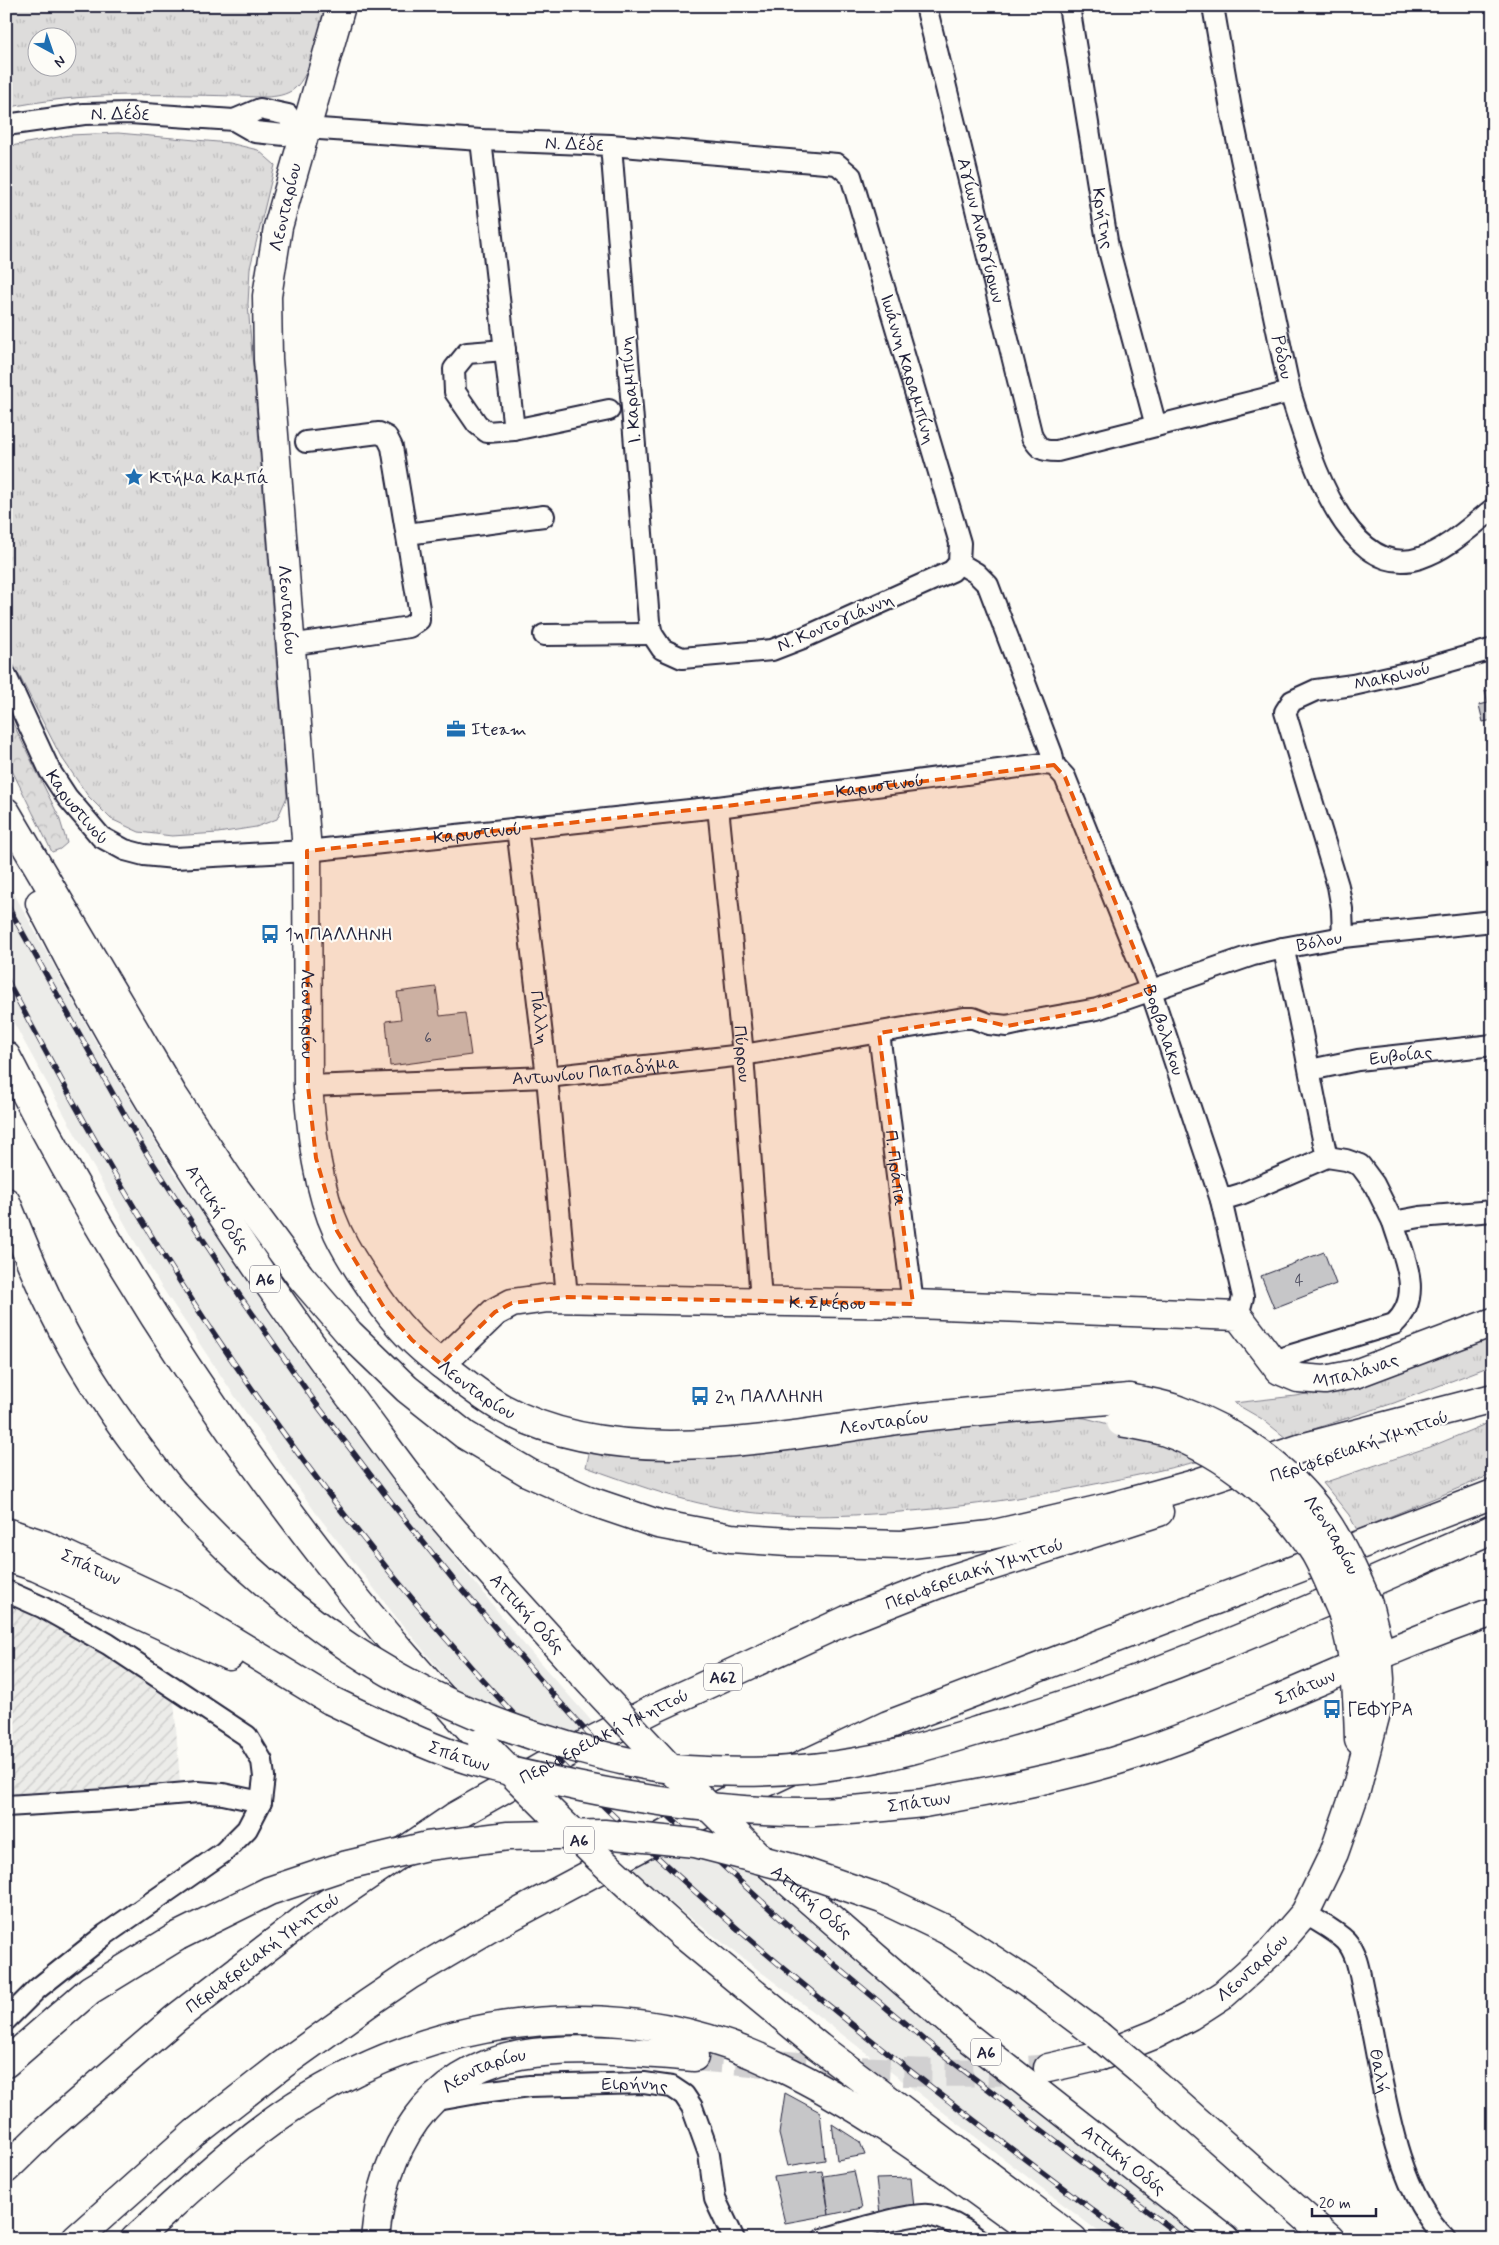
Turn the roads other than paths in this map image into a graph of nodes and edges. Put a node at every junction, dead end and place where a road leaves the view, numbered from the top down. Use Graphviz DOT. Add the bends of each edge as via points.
graph roads {
  1 [pos="341,6"];
  2 [pos="926,6"];
  3 [pos="1070,6"];
  4 [pos="1213,6"];
  5 [pos="6,125"];
  6 [pos="299,128"];
  7 [pos="481,140"];
  8 [pos="611,145"];
  9 [pos="851,176"];
  10 [pos="505,350"];
  11 [pos="1290,392"];
  12 [pos="609,410"];
  13 [pos="1156,426"];
  14 [pos="514,430"];
  15 [pos="306,442"];
  16 [pos="1493,509"];
  17 [pos="544,516"];
  18 [pos="407,534"];
  19 [pos="959,563"];
  20 [pos="652,634"];
  21 [pos="544,635"];
  22 [pos="290,645"];
  23 [pos="1493,649"];
  24 [pos="6,676"];
  25 [pos="1048,765"];
  26 [pos="718,807"];
  27 [pos="6,812"];
  28 [pos="517,828"];
  29 [pos="6,836"];
  30 [pos="307,850"];
  31 [pos="1493,921"];
  32 [pos="1343,937"];
  33 [pos="1283,948"];
  34 [pos="1151,991"];
  35 [pos="879,1033"];
  36 [pos="1493,1045"];
  37 [pos="743,1055"];
  38 [pos="6,1056"];
  39 [pos="1310,1070"];
  40 [pos="546,1077"];
  41 [pos="308,1086"];
  42 [pos="1327,1157"];
  43 [pos="1221,1200"];
  44 [pos="6,1202"];
  45 [pos="1493,1211"];
  46 [pos="1393,1222"];
  47 [pos="567,1297"];
  48 [pos="761,1300"];
  49 [pos="913,1304"];
  50 [pos="1238,1316"];
  51 [pos="1493,1322"];
  52 [pos="1272,1361"];
  53 [pos="441,1364"];
  54 [pos="1493,1399"];
  55 [pos="1126,1410"];
  56 [pos="1493,1494"];
  57 [pos="1493,1529"];
  58 [pos="6,1532"];
  59 [pos="6,1557"];
  60 [pos="6,1591"];
  61 [pos="1493,1612"];
  62 [pos="1379,1657"];
  63 [pos="1354,1667"];
  64 [pos="330,1700"];
  65 [pos="1360,1769"];
  66 [pos="261,1802"];
  67 [pos="6,1806"];
  68 [pos="1305,1913"];
  69 [pos="6,2020"];
  70 [pos="694,2057"];
  71 [pos="6,2063"];
  72 [pos="1048,2068"];
  73 [pos="430,2102"];
  74 [pos="6,2169"];
  75 [pos="76,2239"];
  76 [pos="134,2239"];
  77 [pos="375,2239"];
  78 [pos="734,2239"];
  79 [pos="823,2239"];
  80 [pos="978,2239"];
  81 [pos="1043,2239"];
  82 [pos="1073,2239"];
  83 [pos="1226,2239"];
  84 [pos="1330,2239"];
  85 [pos="1446,2239"];
  1 -- 6 [label="main road, Λεονταρίου"];
  2 -- 13 [label="street, Αγίων Αναργύρων" via="1032,437 1044,451 1058,451"];
  3 -- 13 [label="street, Κρήτης" via="1108,247"];
  4 -- 11 [label="street, Ρόδου" via="1232,115"];
  5 -- 6 [label="street, Ν. Δέδε" via="84,114 130,114 234,120 256,132 285,135"];
  6 -- 7 [label="street, Ν. Δέδε"];
  6 -- 22 [label="main road, Λεονταρίου" via="267,296 268,359"];
  7 -- 8 [label="street, Ν. Δέδε"];
  7 -- 10 [label="street"];
  8 -- 9 [label="street, Ν. Δέδε" via="837,164"];
  8 -- 20 [label="street, Ι. Καραμπίνη"];
  9 -- 19 [label="street, Ιωάννη Καραμπίνη" via="960,543"];
  10 -- 14 [label="street"];
  10 -- 14 [label="street" via="467,353 454,369 455,392 477,424 487,432"];
  11 -- 13 [label="street"];
  11 -- 16 [label="street, Ρόδου" via="1301,429 1342,521 1355,537 1380,557 1401,561 1418,559 1440,550"];
  12 -- 14 [label="street"];
  15 -- 18 [label="street" via="379,433 387,437 392,447"];
  17 -- 18 [label="street"];
  18 -- 22 [label="street" via="419,620 408,627"];
  19 -- 20 [label="street, Ν. Koντογιάννη" via="952,572 940,578 772,650 682,658 666,652"];
  19 -- 25 [label="street, Βορβολακου" via="988,585 1052,754"];
  20 -- 21 [label="street"];
  22 -- 30 [label="main road, Λεονταρίου"];
  23 -- 32 [label="street, Μακρινού" via="1354,685 1316,690 1292,702 1286,712 1338,886"];
  24 -- 30 [label="street, Καρυστινού" via="50,771 72,804 101,837 125,850 175,858"];
  25 -- 26 [label="street, Καρυστινού"];
  25 -- 34 [label="street, Βορβολακου" via="1065,777"];
  26 -- 28 [label="street, Καρυστινού"];
  26 -- 37 [label="street, Πύρρου"];
  27 -- 54 [label="main road" via="173,1095 230,1181 300,1276 349,1333 407,1389 465,1435 529,1473 593,1502 658,1524 731,1538 902,1545 990,1534 1110,1506 1191,1485 1305,1446"];
  28 -- 30 [label="street, Καρυστινού"];
  28 -- 40 [label="street, Πάλλη"];
  29 -- 83 [label="main road, Αττική Οδός / Α6, bridge" via="83,987 231,1229 308,1342 422,1493 582,1674 756,1854 960,2031"];
  30 -- 41 [label="main road, Λεονταρίου"];
  31 -- 32 [label="street, Βόλου"];
  32 -- 33 [label="street, Βόλου"];
  33 -- 34 [label="street, Βόλου" via="1253,955"];
  33 -- 39 [label="street"];
  34 -- 35 [label="street, Βόλου" via="1097,1010 1007,1026 973,1018"];
  34 -- 43 [label="street, Βορβολακου"];
  35 -- 37 [label="street, Αντωνίου Παπαδήμα"];
  35 -- 49 [label="street, Π. Πράπα"];
  36 -- 39 [label="street, Ευβοίας" via="1358,1060"];
  37 -- 40 [label="street, Αντωνίου Παπαδήμα"];
  37 -- 48 [label="street, Πύρρου"];
  38 -- 82 [label="main road, Α6, bridge" via="111,1247 216,1411 337,1575 408,1660 482,1742 592,1853 681,1934 819,2047"];
  39 -- 42 [label="street"];
  40 -- 41 [label="street, Αντωνίου Παπαδήμα"];
  40 -- 47 [label="street, Πάλλη"];
  41 -- 53 [label="main road, Λεονταρίου" via="316,1158 337,1231 385,1309 412,1340"];
  42 -- 43 [label="street"];
  42 -- 46 [label="street" via="1360,1165 1374,1184"];
  43 -- 50 [label="street, Βορβολακου" via="1243,1297"];
  44 -- 57 [label="main road, bridge" via="45,1294 102,1397 172,1491 248,1570 348,1648 403,1682 468,1713 601,1756 686,1770 760,1772 843,1764 909,1751 1063,1706 1181,1662"];
  45 -- 46 [label="street"];
  46 -- 52 [label="street" via="1411,1283 1404,1314 1394,1324"];
  47 -- 48 [label="main road, Κ. Σμέρου"];
  47 -- 53 [label="main road, Κ. Σμέρου" via="512,1303 495,1312"];
  48 -- 49 [label="main road, Κ. Σμέρου"];
  49 -- 50 [label="main road, Κ. Σμέρου"];
  50 -- 52 [label="main road, Μπαλάνας"];
  51 -- 52 [label="main road, Μπαλάνας" via="1355,1374 1325,1380 1298,1378 1279,1370"];
  53 -- 55 [label="main road, Λεονταρίου" via="472,1390 503,1409 546,1427 628,1443 681,1446 739,1442 961,1412 1046,1406"];
  54 -- 74 [label="main road, Περιφερειακή Υμηττού / Α62" via="1310,1464 951,1579 805,1639 656,1708 558,1758 454,1818 303,1920 176,2018 46,2130"];
  55 -- 62 [label="main road, Λεονταρίου, bridge" via="1178,1410 1216,1426 1244,1442 1306,1494 1349,1562 1368,1604"];
  55 -- 63 [label="main road, Λεονταρίου, bridge" via="1200,1447 1248,1477 1285,1511 1316,1555 1342,1612"];
  56 -- 75 [label="main road" via="888,1724 709,1811 495,1925 367,2004 195,2132"];
  58 -- 64 [label="main road, Σπάτων" via="177,1607"];
  59 -- 64 [label="main road, Σπάτων"];
  60 -- 66 [label="street" via="108,1644 247,1736 262,1761"];
  61 -- 62 [label="main road, Σπάτων"];
  62 -- 63 [label="main road, Σπάτων"];
  62 -- 65 [label="main road, Λεονταρίου" via="1379,1701"];
  63 -- 64 [label="main road, Σπάτων, bridge" via="1200,1731 1091,1769 924,1803 815,1812 696,1806 602,1793 498,1768 444,1751"];
  63 -- 65 [label="main road, Λεονταρίου"];
  65 -- 68 [label="main road, Λεονταρίου" via="1334,1853"];
  66 -- 67 [label="street" via="198,1792"];
  66 -- 69 [label="street" via="247,1829 224,1852 106,1934 37,1989"];
  68 -- 72 [label="main road, Λεονταρίου" via="1272,1951 1224,1994 1190,2016 1101,2056"];
  68 -- 85 [label="street, Θαλή" via="1346,1942 1355,1959 1384,2098 1408,2180 1431,2225"];
  70 -- 73 [label="main road, Λεονταρίου" via="578,2051 519,2056 455,2080"];
  71 -- 84 [label="main road, bridge" via="90,1990 178,1936 269,1891 347,1865 427,1846 508,1836 604,1834 695,1843 792,1868 882,1899 947,1930 1027,1982 1098,2035"];
  73 -- 77 [label="main road, Λεονταρίου" via="402,2141 388,2171"];
  73 -- 78 [label="street, Ειρήνης" via="530,2086 644,2083 672,2087 684,2095 692,2107 709,2154 715,2199"];
  76 -- 81 [label="main road" via="267,2125 341,2078 421,2044 467,2032 568,2019 676,2031 777,2065 885,2128"];
  79 -- 80 [label="street" via="927,2215 951,2222"];
}
